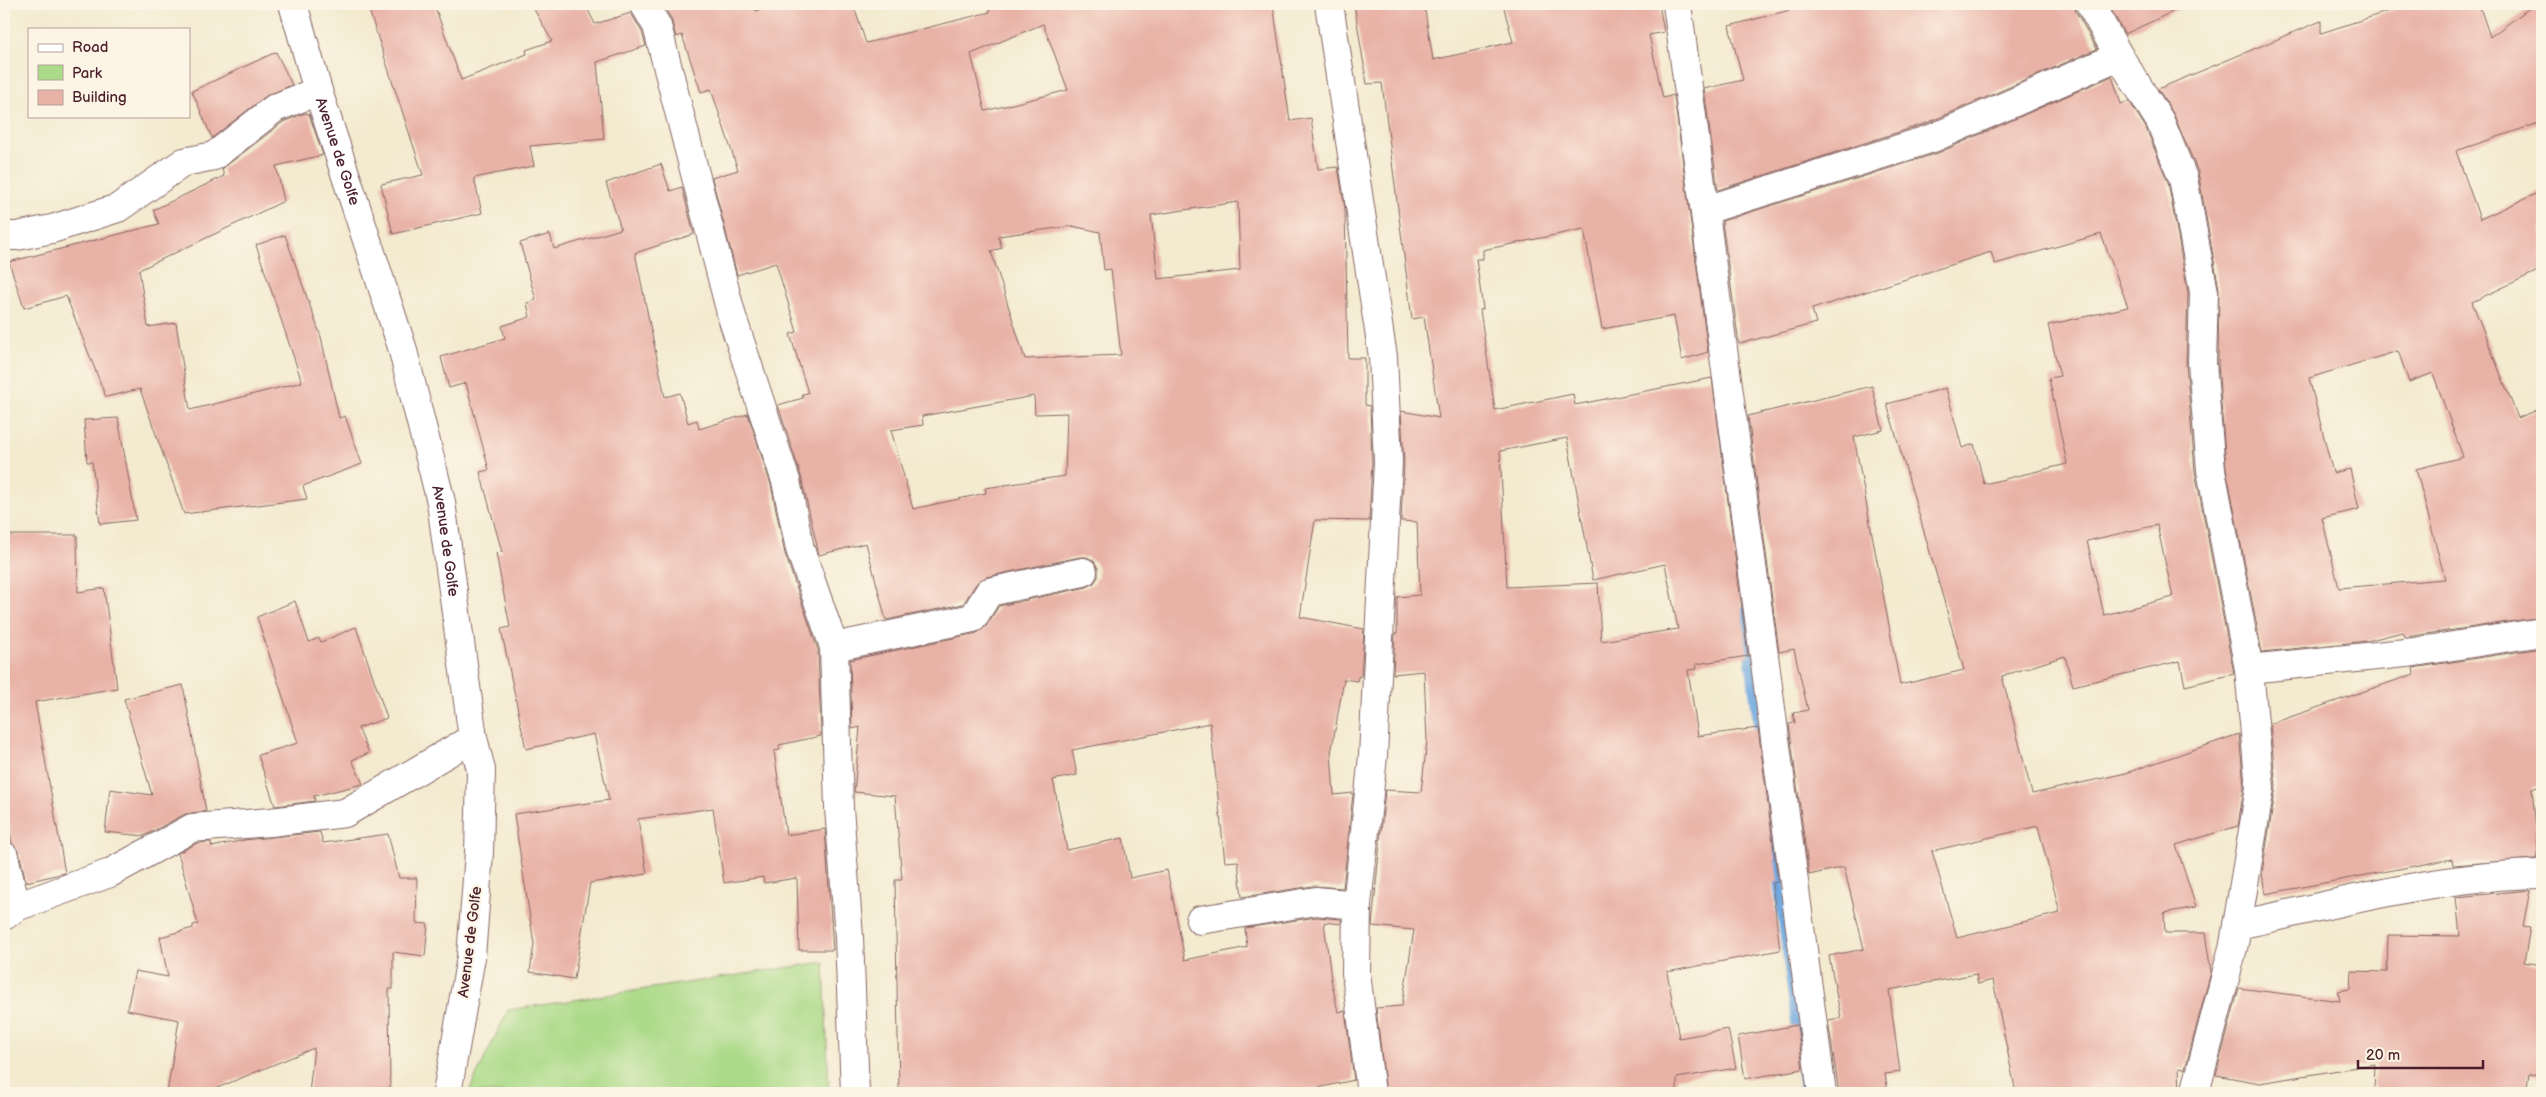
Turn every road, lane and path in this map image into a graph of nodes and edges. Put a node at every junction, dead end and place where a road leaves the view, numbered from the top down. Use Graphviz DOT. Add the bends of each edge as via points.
graph roads {
  1 [pos="293,4"];
  2 [pos="644,4"];
  3 [pos="1329,4"];
  4 [pos="1677,4"];
  5 [pos="2090,4"];
  6 [pos="2119,56"];
  7 [pos="318,91"];
  8 [pos="1706,210"];
  9 [pos="4,236"];
  10 [pos="1083,572"];
  11 [pos="2542,632"];
  12 [pos="834,648"];
  13 [pos="2249,670"];
  14 [pos="473,738"];
  15 [pos="4,856"];
  16 [pos="2542,874"];
  17 [pos="1357,905"];
  18 [pos="10,911"];
  19 [pos="1200,920"];
  20 [pos="2238,925"];
  21 [pos="448,1093"];
  22 [pos="855,1093"];
  23 [pos="1371,1093"];
  24 [pos="1822,1093"];
  25 [pos="2195,1093"];
  1 -- 7 [label="street, Avenue de Golfe"];
  2 -- 12 [label="street" via="657,26 732,317 786,481 800,549"];
  3 -- 17 [label="street" via="1383,357 1388,462 1373,756"];
  4 -- 8 [label="street"];
  5 -- 6 [label="street"];
  6 -- 8 [label="street" via="1933,138"];
  6 -- 13 [label="street" via="2160,121 2183,178 2204,292 2202,363 2211,470"];
  7 -- 9 [label="street" via="275,108 214,156 184,162 118,208 52,229"];
  7 -- 14 [label="street, Avenue de Golfe" via="402,346 441,502"];
  8 -- 24 [label="street"];
  10 -- 12 [label="street" via="989,592 973,618"];
  11 -- 13 [label="street" via="2415,652"];
  12 -- 22 [label="street" via="839,808 849,936"];
  13 -- 20 [label="street" via="2260,788"];
  14 -- 18 [label="street" via="345,813 192,828 110,873"];
  14 -- 21 [label="street, Avenue de Golfe" via="481,770 479,853 471,957"];
  15 -- 18 [label="street"];
  16 -- 20 [label="street" via="2501,874 2432,884"];
  17 -- 19 [label="street" via="1316,901"];
  17 -- 23 [label="street" via="1356,973"];
  20 -- 25 [label="street"];
}
